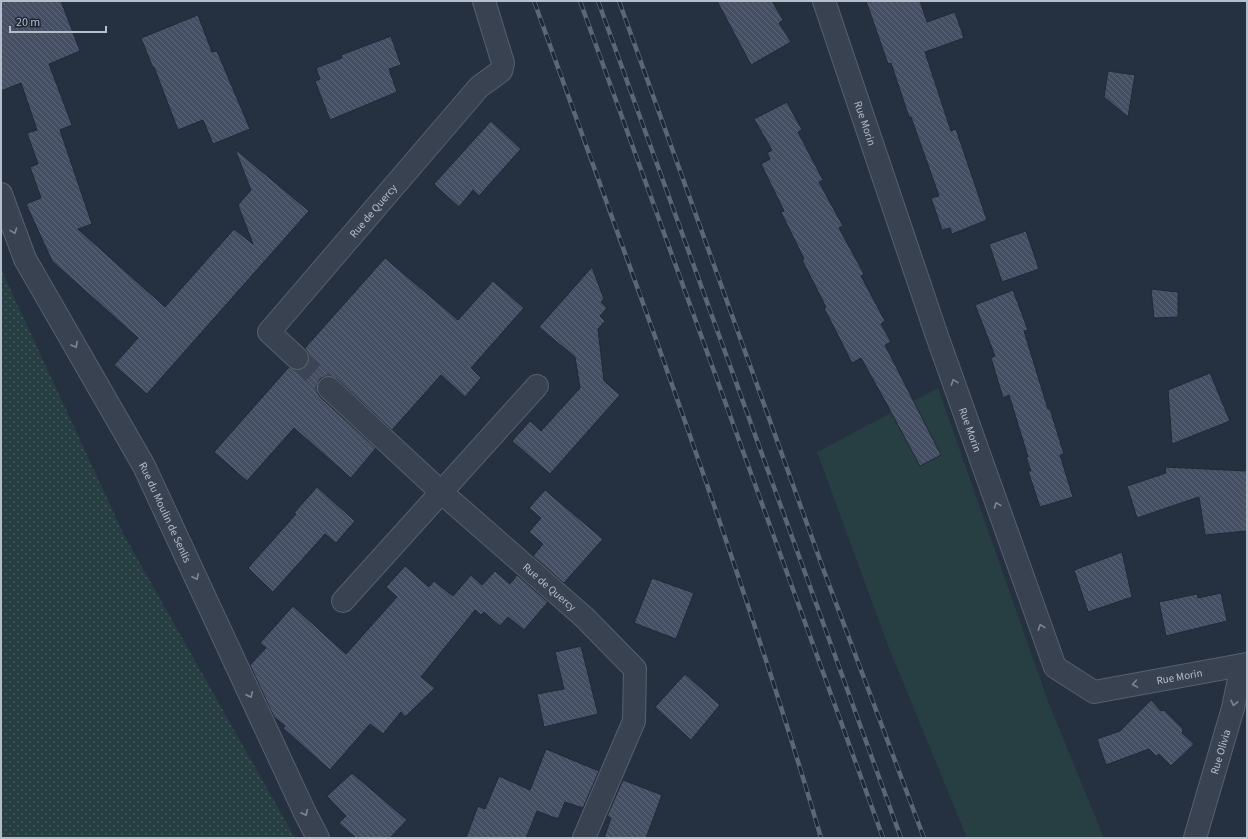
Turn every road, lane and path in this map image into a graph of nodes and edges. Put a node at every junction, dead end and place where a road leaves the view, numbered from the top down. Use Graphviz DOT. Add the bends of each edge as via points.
graph roads {
  1 [pos="484,1"];
  2 [pos="824,1"];
  3 [pos="1,194"];
  4 [pos="297,358"];
  5 [pos="537,386"];
  6 [pos="329,388"];
  7 [pos="441,492"];
  8 [pos="342,601"];
  9 [pos="1245,664"];
  10 [pos="318,838"];
  11 [pos="584,838"];
  12 [pos="1195,838"];
  1 -- 4 [label="street, Rue de Quercy" via="504,63 501,71 479,87 269,332"];
  9 -- 2 [label="street, Rue Morin, one-way" via="1094,692 1055,667 934,328"];
  3 -- 10 [label="street, Rue du Moulin de Senlis, one-way" via="25,259 144,466 304,813"];
  5 -- 7 [label="street"];
  6 -- 7 [label="street, Rue de Quercy"];
  7 -- 8 [label="street"];
  7 -- 11 [label="street, Rue de Quercy" via="584,617 635,669 634,721"];
  9 -- 12 [label="street, Rue Olivia, one-way"];
}
